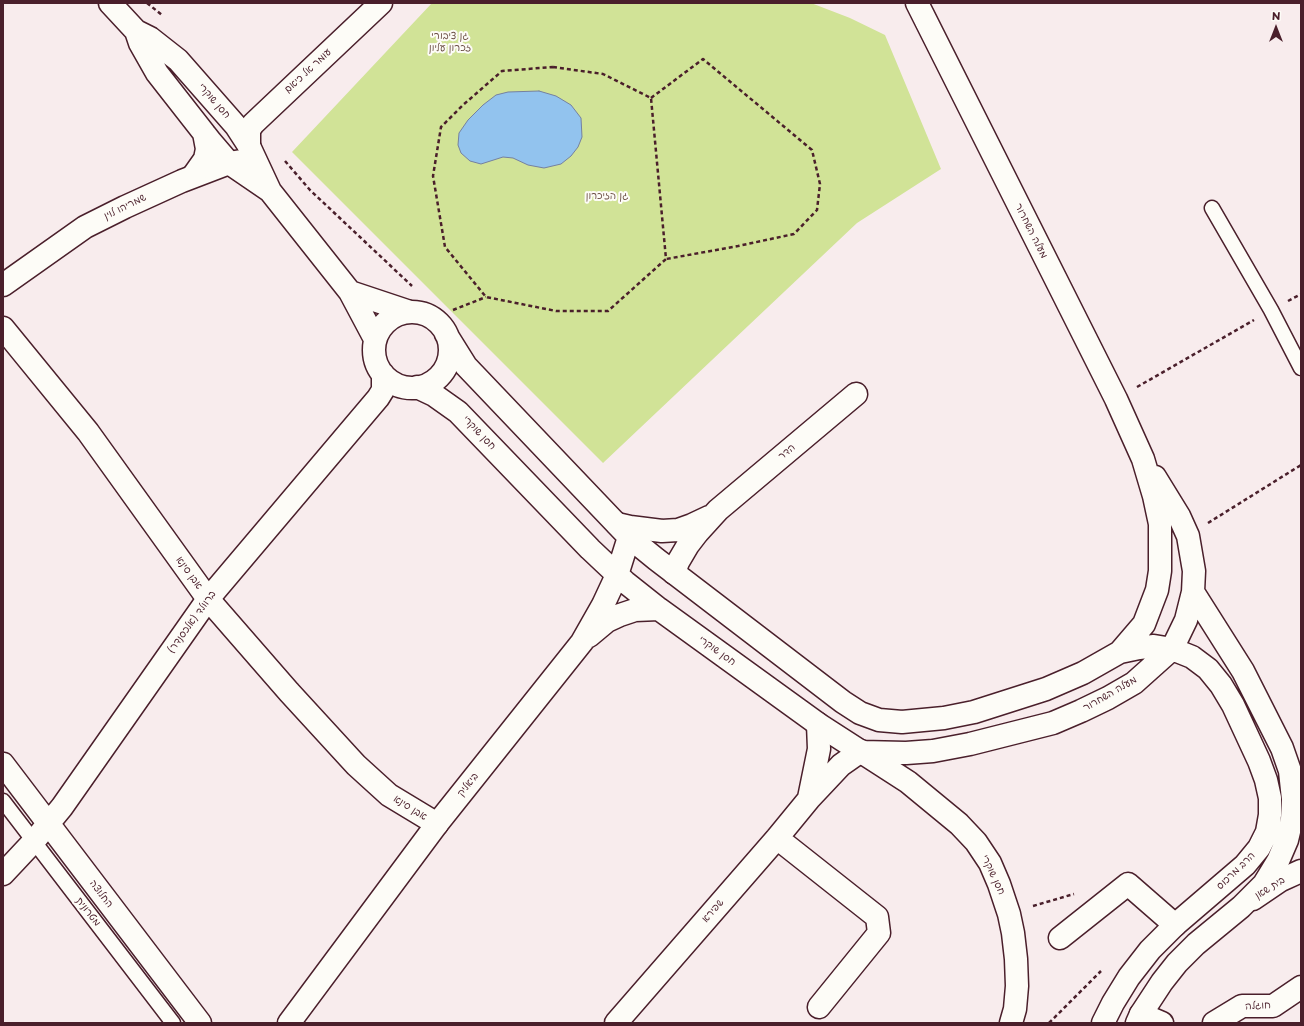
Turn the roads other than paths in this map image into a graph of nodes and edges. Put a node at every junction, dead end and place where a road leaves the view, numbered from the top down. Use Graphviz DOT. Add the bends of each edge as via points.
graph roads {
  1 [pos="110,3"];
  2 [pos="382,3"];
  3 [pos="917,3"];
  4 [pos="136,31"];
  5 [pos="204,133"];
  6 [pos="249,146"];
  7 [pos="229,162"];
  8 [pos="258,166"];
  9 [pos="193,176"];
  10 [pos="270,191"];
  11 [pos="1212,208"];
  12 [pos="3,285"];
  13 [pos="350,292"];
  14 [pos="410,312"];
  15 [pos="3,328"];
  16 [pos="446,334"];
  17 [pos="375,340"];
  18 [pos="1301,368"];
  19 [pos="382,374"];
  20 [pos="417,387"];
  21 [pos="856,394"];
  22 [pos="1143,459"];
  23 [pos="718,510"];
  24 [pos="623,531"];
  25 [pos="674,573"];
  26 [pos="617,575"];
  27 [pos="1193,592"];
  28 [pos="208,599"];
  29 [pos="659,609"];
  30 [pos="582,642"];
  31 [pos="1172,649"];
  32 [pos="1120,652"];
  33 [pos="818,724"];
  34 [pos="861,751"];
  35 [pos="3,764"];
  36 [pos="1290,771"];
  37 [pos="809,799"];
  38 [pos="3,801"];
  39 [pos="1301,801"];
  40 [pos="48,824"];
  41 [pos="437,824"];
  42 [pos="777,838"];
  43 [pos="34,841"];
  44 [pos="1301,871"];
  45 [pos="3,874"];
  46 [pos="1241,908"];
  47 [pos="1175,925"];
  48 [pos="1060,938"];
  49 [pos="1301,987"];
  50 [pos="819,1007"];
  51 [pos="1139,1019"];
  52 [pos="173,1023"];
  53 [pos="200,1023"];
  54 [pos="289,1023"];
  55 [pos="616,1023"];
  56 [pos="1011,1023"];
  57 [pos="1103,1023"];
  58 [pos="1162,1023"];
  59 [pos="1214,1023"];
  1 -- 4 [label="street, חסן שוקרי"];
  2 -- 6 [label="street, עומר אל כיאם" via="253,124 249,130"];
  3 -- 22 [label="street, מעלה השחרור" via="1116,399"];
  4 -- 5 [label="street, חסן שוקרי" via="156,73"];
  4 -- 6 [label="street, חסן שוקרי" via="150,38 178,60 236,126"];
  5 -- 7 [label="street, חסן שוקרי"];
  5 -- 9 [label="street" via="207,149 205,159"];
  6 -- 8 [label="street, חסן שוקרי"];
  7 -- 8 [label="street, שמריהו לוין" via="247,160"];
  7 -- 9 [label="street, שמריהו לוין"];
  7 -- 10 [label="street, חסן שוקרי"];
  8 -- 10 [label="street, חסן שוקרי"];
  9 -- 12 [label="street, שמריהו לוין" via="85,227"];
  10 -- 13 [label="street, חסן שוקרי"];
  11 -- 18 [label="lane"];
  13 -- 14 [label="street"];
  13 -- 17 [label="street, חסן שוקרי"];
  14 -- 16 [label="street" via="432,318"];
  14 -- 17 [label="street" via="399,314 386,322"];
  15 -- 28 [label="street, אבן סינא" via="88,432"];
  16 -- 20 [label="street" via="450,346 445,368 428,384"];
  16 -- 24 [label="street" via="466,366"];
  17 -- 19 [label="street" via="376,364"];
  19 -- 20 [label="street" via="392,383 404,387"];
  19 -- 28 [label="street, ברוולד (אלכסנדר)" via="382,390 378,398"];
  20 -- 26 [label="street, חסן שוקרי" via="434,395 458,412"];
  21 -- 23 [label="street, הדר"];
  22 -- 27 [label="street, מעלה השחרור" via="1167,494 1188,536 1194,571"];
  22 -- 32 [label="street, מעלה השחרור" via="1160,524 1160,571 1157,590 1144,624"];
  23 -- 24 [label="street, הדר" via="705,519 678,530 630,527"];
  23 -- 25 [label="street, הדר" via="688,545"];
  24 -- 25 [label="street"];
  24 -- 26 [label="street, ביאליק"];
  25 -- 32 [label="street, מעלה השחרור" via="843,702 860,713 879,720 916,721 974,712 1046,689"];
  26 -- 29 [label="street, חסן שוקרי"];
  26 -- 30 [label="street, ביאליק"];
  27 -- 31 [label="street, מעלה השחרור" via="1186,620"];
  27 -- 36 [label="street" via="1244,671 1282,748"];
  28 -- 40 [label="street, ברוולד (אלכסנדר)"];
  28 -- 41 [label="street, אבן סינא" via="356,765 389,795"];
  29 -- 30 [label="street" via="635,610 620,615 607,621"];
  29 -- 33 [label="street, חסן שוקרי"];
  30 -- 41 [label="street, ביאליק"];
  31 -- 32 [label="street, הרב מרכוס" via="1154,646"];
  31 -- 34 [label="street, מעלה השחרור" via="1134,683 1053,723 933,751"];
  31 -- 47 [label="street, הרב מרכוס" via="1197,660 1221,685 1259,761 1270,798 1267,832 1259,848 1245,865"];
  33 -- 34 [label="street, חסן שוקרי"];
  33 -- 37 [label="street, שפירא" via="819,749"];
  34 -- 37 [label="street, שפירא" via="841,764"];
  34 -- 56 [label="street, חסן שוקרי" via="908,782 959,824 976,842 990,863 1009,914 1016,959 1018,986"];
  35 -- 40 [label="street, החלוצה"];
  36 -- 39 [label="street"];
  36 -- 46 [label="street" via="1293,799 1287,840 1264,884"];
  37 -- 42 [label="street, שפירא"];
  38 -- 43 [label="lane, מטרונית"];
  40 -- 43 [label="street, ברוולד (אלכסנדר)"];
  40 -- 53 [label="street, החלוצה"];
  41 -- 54 [label="street, ביאליק"];
  42 -- 50 [label="street" via="877,917 879,933"];
  42 -- 55 [label="street, שפירא"];
  43 -- 45 [label="street, ברוולד (אלכסנדר)"];
  43 -- 52 [label="lane, מטרונית"];
  44 -- 46 [label="street, בית שאן" via="1281,880"];
  46 -- 51 [label="street" via="1196,944 1177,963"];
  47 -- 48 [label="street" via="1128,884"];
  47 -- 57 [label="street, הרב מרכוס" via="1150,950 1129,977"];
  49 -- 59 [label="street, חוגלה" via="1273,1006 1242,1006"];
  51 -- 58 [label="street"];
}
